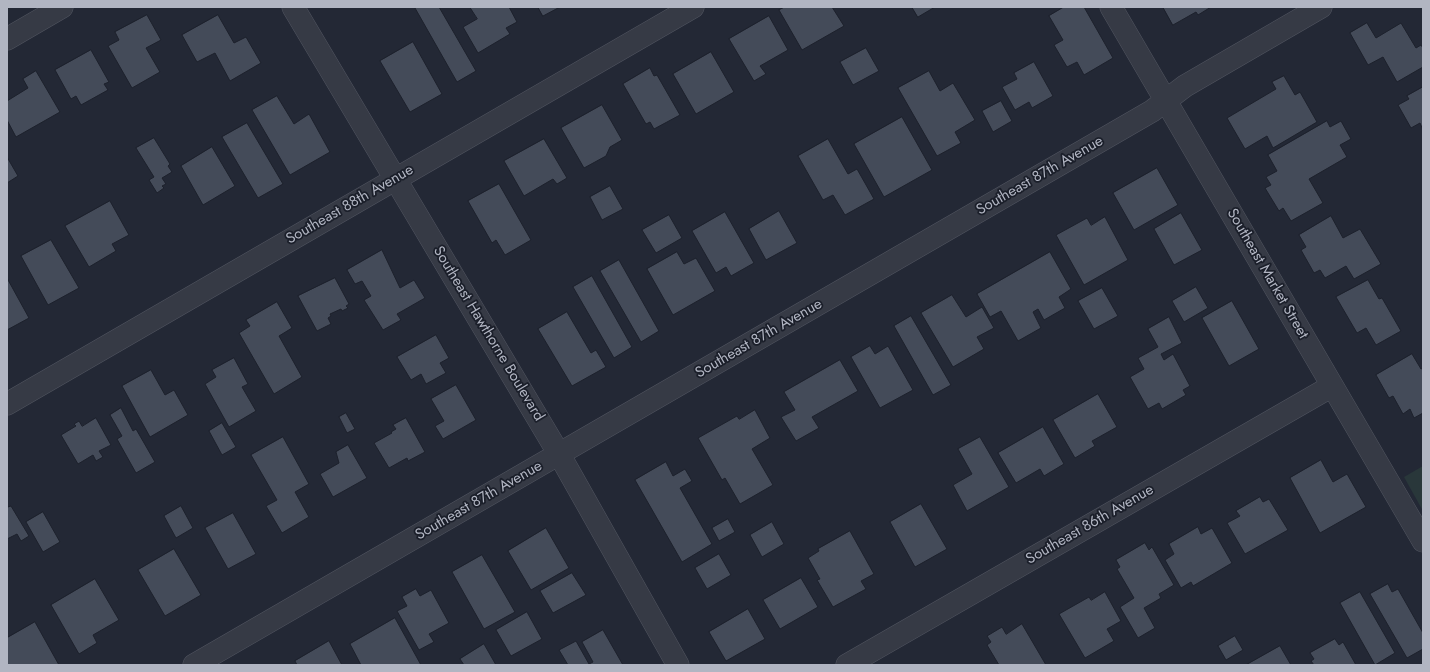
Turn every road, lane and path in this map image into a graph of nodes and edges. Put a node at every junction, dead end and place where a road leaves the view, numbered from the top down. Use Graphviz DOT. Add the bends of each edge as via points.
graph roads {
  1 [pos="62,7"];
  2 [pos="293,7"];
  3 [pos="693,7"];
  4 [pos="1111,7"];
  5 [pos="1321,7"];
  6 [pos="7,39"];
  7 [pos="1166,100"];
  8 [pos="396,179"];
  9 [pos="1332,386"];
  10 [pos="7,404"];
  11 [pos="560,454"];
  12 [pos="1423,541"];
  13 [pos="194,665"];
  14 [pos="678,665"];
  15 [pos="847,665"];
  1 -- 6 [label="street"];
  2 -- 8 [label="street, Southeast Hawthorne Boulevard"];
  3 -- 8 [label="street, Southeast 88th Avenue"];
  4 -- 7 [label="street, Southeast Market Street"];
  5 -- 7 [label="street, Southeast 87th Avenue" via="1185,86"];
  7 -- 9 [label="street, Southeast Market Street"];
  7 -- 11 [label="street, Southeast 87th Avenue" via="1146,115"];
  8 -- 10 [label="street, Southeast 88th Avenue"];
  8 -- 11 [label="street, Southeast Hawthorne Boulevard"];
  9 -- 12 [label="street, Southeast Market Street"];
  9 -- 15 [label="street, Southeast 86th Avenue"];
  11 -- 13 [label="street, Southeast 87th Avenue"];
  11 -- 14 [label="street, Southeast Hawthorne Boulevard"];
}
